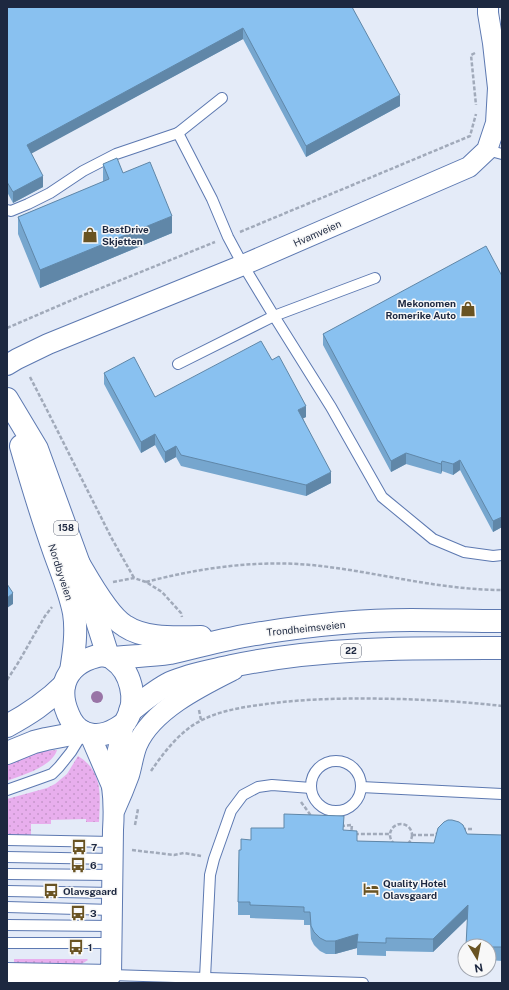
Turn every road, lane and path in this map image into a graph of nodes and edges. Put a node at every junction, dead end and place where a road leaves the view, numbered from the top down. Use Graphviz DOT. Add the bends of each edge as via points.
graph roads {
  1 [pos="491,9"];
  2 [pos="493,43"];
  3 [pos="222,98"];
  4 [pos="178,133"];
  5 [pos="494,152"];
  6 [pos="7,210"];
  7 [pos="228,236"];
  8 [pos="243,265"];
  9 [pos="375,278"];
  10 [pos="274,316"];
  11 [pos="7,328"];
  12 [pos="178,364"];
  13 [pos="7,365"];
  14 [pos="30,377"];
  15 [pos="9,403"];
  16 [pos="502,556"];
  17 [pos="79,564"];
  18 [pos="134,578"];
  19 [pos="113,582"];
  20 [pos="146,582"];
  21 [pos="502,590"];
  22 [pos="53,606"];
  23 [pos="182,619"];
  24 [pos="502,621"];
  25 [pos="236,637"];
  26 [pos="502,648"];
  27 [pos="110,657"];
  28 [pos="246,663"];
  29 [pos="67,678"];
  30 [pos="7,680"];
  31 [pos="502,706"];
  32 [pos="127,717"];
  33 [pos="7,726"];
  34 [pos="86,734"];
  35 [pos="7,753"];
  36 [pos="150,773"];
  37 [pos="112,786"];
  38 [pos="361,787"];
  39 [pos="311,788"];
  40 [pos="7,790"];
  41 [pos="502,794"];
  42 [pos="298,799"];
  43 [pos="138,807"];
  44 [pos="114,813"];
  45 [pos="314,819"];
  46 [pos="135,825"];
  47 [pos="336,826"];
  48 [pos="459,828"];
  49 [pos="473,829"];
  50 [pos="439,832"];
  51 [pos="390,834"];
  52 [pos="412,835"];
  53 [pos="7,840"];
  54 [pos="132,850"];
  55 [pos="7,857"];
  56 [pos="214,859"];
  57 [pos="7,874"];
  58 [pos="7,891"];
  59 [pos="112,893"];
  60 [pos="7,907"];
  61 [pos="7,925"];
  62 [pos="7,942"];
  63 [pos="7,973"];
  64 [pos="111,975"];
  65 [pos="205,978"];
  66 [pos="330,982"];
  67 [pos="362,983"];
  1 -- 2 [label="street, Hvamveien"];
  2 -- 5 [label="street, Hvamveien" via="498,88"];
  2 -- 7 [label="path" via="471,55 477,110 470,136"];
  3 -- 4 [label="lane"];
  4 -- 6 [label="lane" via="116,154 28,204"];
  4 -- 7 [label="lane"];
  5 -- 8 [label="street, Hvamveien" via="469,167"];
  7 -- 8 [label="lane"];
  7 -- 11 [label="path"];
  8 -- 10 [label="lane"];
  8 -- 13 [label="street, Hvamveien" via="54,342"];
  9 -- 10 [label="lane"];
  10 -- 12 [label="lane"];
  10 -- 16 [label="lane" via="331,407 382,497 433,539 464,552"];
  14 -- 18 [label="path"];
  15 -- 17 [label="main road, Nordbyveien / 158" via="37,449"];
  15 -- 29 [label="main road, Nordbyveien / 158" via="74,614 75,640"];
  17 -- 25 [label="main road" via="101,600 124,626 135,631 162,636"];
  17 -- 27 [label="main road, Nordbyveien / 158"];
  18 -- 19 [label="path"];
  18 -- 20 [label="path"];
  20 -- 21 [label="path" via="197,570 285,563 454,587"];
  20 -- 23 [label="path" via="162,592"];
  22 -- 30 [label="path"];
  24 -- 25 [label="main road, Trondheimsveien" via="409,620 352,623"];
  25 -- 27 [label="main road, Trondheimsveien" via="169,653"];
  26 -- 28 [label="main road, 22" via="350,651"];
  27 -- 29 [label="main road" via="102,655 84,660"];
  27 -- 32 [label="main road" via="122,668 129,680 132,699"];
  28 -- 32 [label="main road, 22" via="170,683 148,697"];
  28 -- 44 [label="street" via="193,691 151,724 138,744"];
  29 -- 33 [label="main road" via="52,697"];
  29 -- 34 [label="main road" via="64,699 68,715 77,728"];
  31 -- 36 [label="path" via="469,702 365,698 305,700 227,710 201,720 191,727 169,747"];
  32 -- 34 [label="main road, 22" via="104,735"];
  32 -- 37 [label="street"];
  34 -- 35 [label="main road, 22" via="46,739"];
  34 -- 37 [label="street"];
  34 -- 40 [label="lane" via="52,774"];
  37 -- 44 [label="street"];
  38 -- 39 [label="lane" via="353,804 346,809 333,811 320,805"];
  38 -- 39 [label="lane" via="359,776 354,769 336,762 323,765 315,773"];
  38 -- 41 [label="lane"];
  39 -- 56 [label="lane" via="272,785 258,787 243,796 231,810"];
  42 -- 45 [label="path"];
  43 -- 46 [label="path"];
  44 -- 59 [label="street"];
  47 -- 51 [label="path" via="352,825 351,834"];
  48 -- 49 [label="path"];
  50 -- 52 [label="path" via="434,835"];
  51 -- 52 [label="path" via="394,826 401,824 411,830"];
  51 -- 52 [label="path" via="392,843 402,847 411,841"];
  53 -- 59 [label="lane"];
  54 -- 56 [label="path" via="174,855 184,853"];
  55 -- 59 [label="lane"];
  56 -- 65 [label="lane" via="210,876"];
  57 -- 59 [label="lane"];
  58 -- 59 [label="lane"];
  59 -- 60 [label="lane"];
  59 -- 61 [label="lane"];
  59 -- 62 [label="lane"];
  59 -- 64 [label="street"];
  63 -- 64 [label="street"];
  64 -- 65 [label="lane"];
  65 -- 66 [label="lane"];
  66 -- 67 [label="lane"];
}
